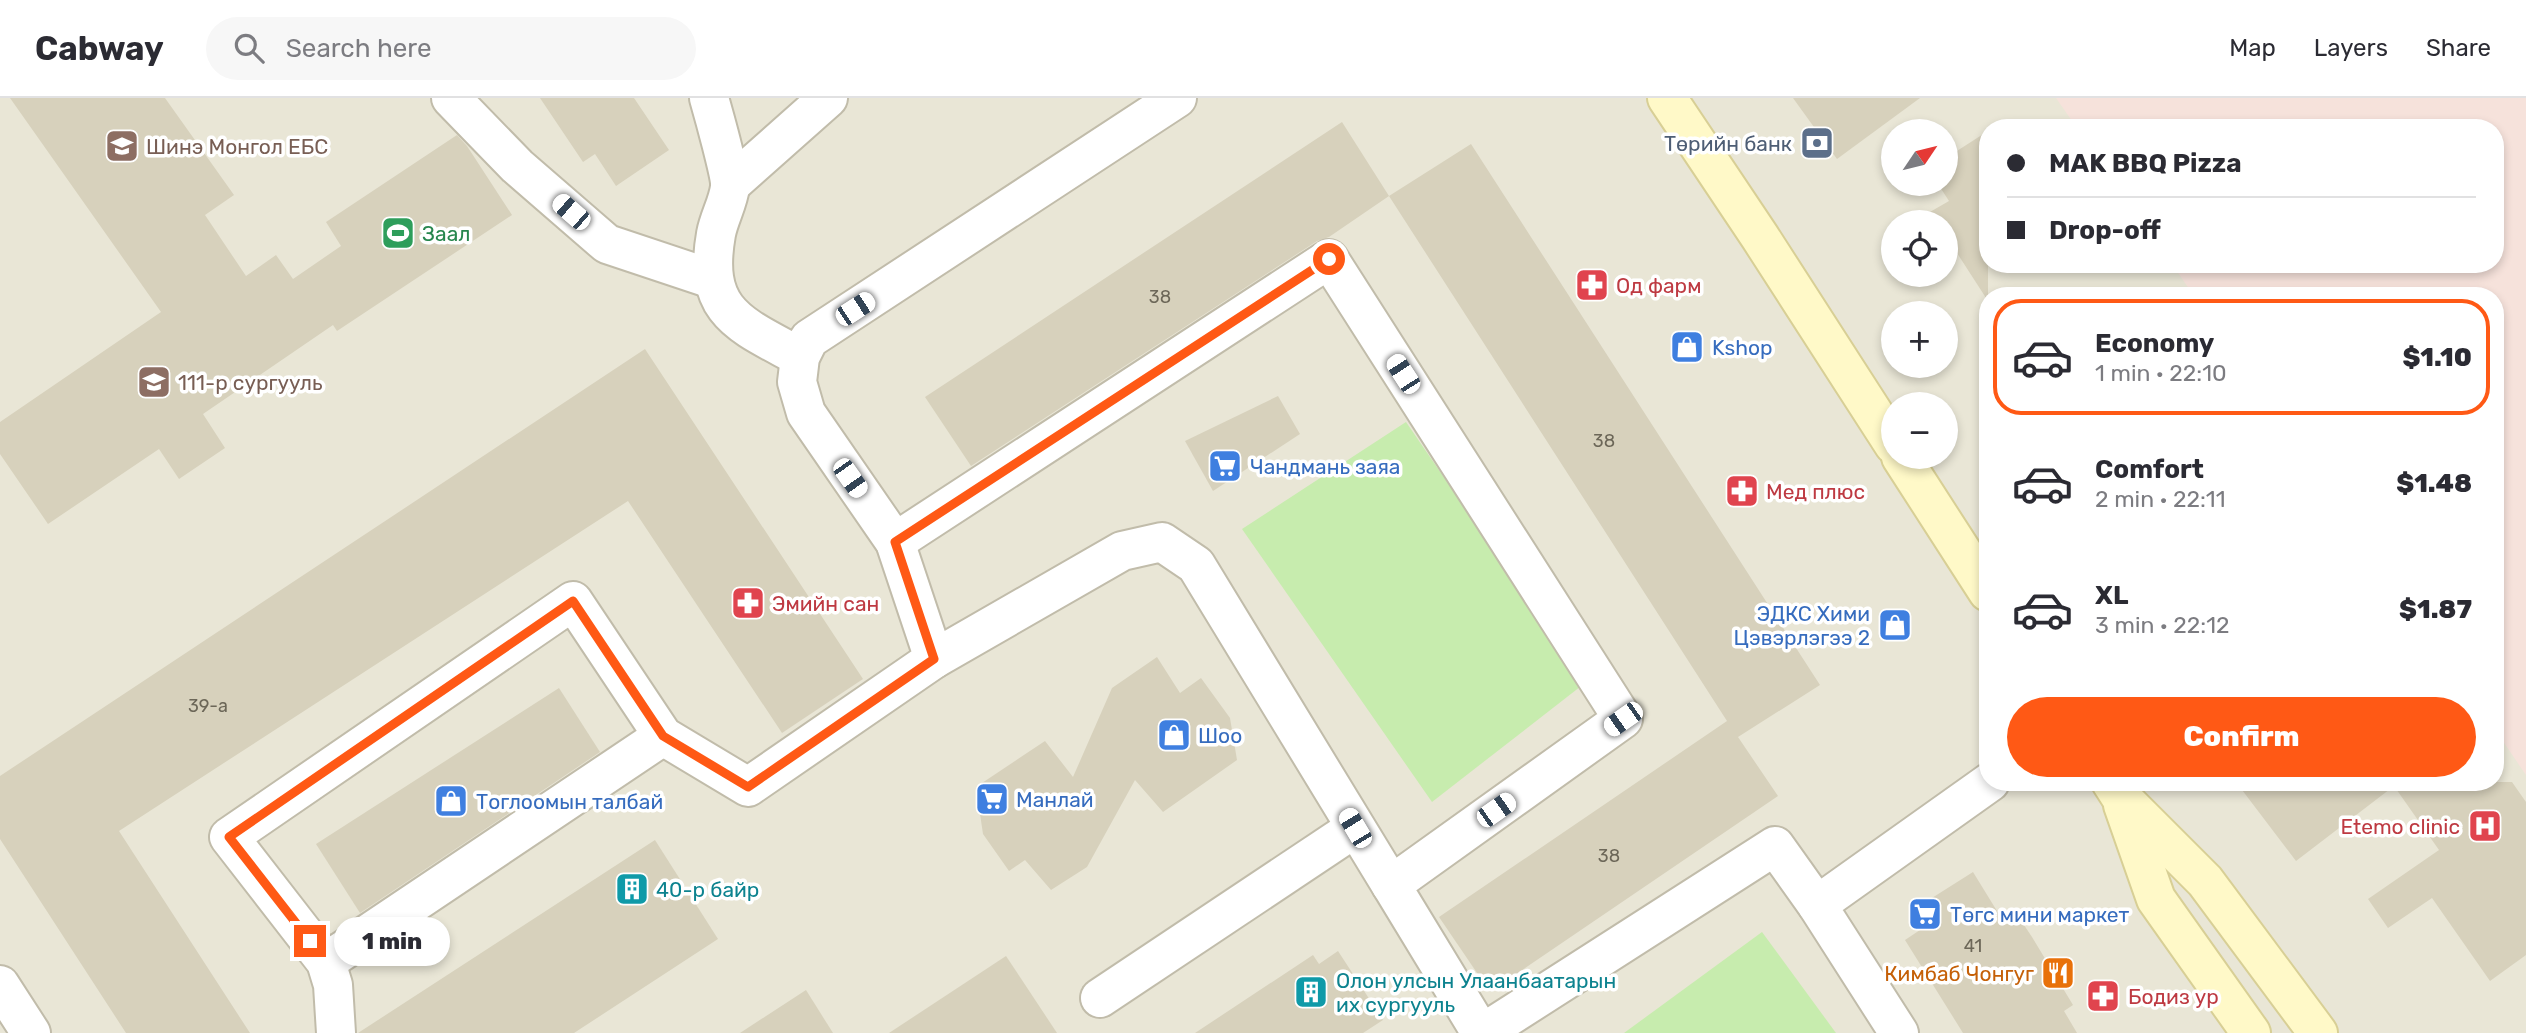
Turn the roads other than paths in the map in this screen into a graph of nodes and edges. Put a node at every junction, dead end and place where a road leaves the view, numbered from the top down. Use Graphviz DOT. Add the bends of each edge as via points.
graph roads {
  1 [pos="451,98"];
  2 [pos="709,98"];
  3 [pos="828,98"];
  4 [pos="1177,98"];
  5 [pos="1667,98"];
  6 [pos="730,185"];
  7 [pos="712,279"];
  8 [pos="800,357"];
  9 [pos="1881,425"];
  10 [pos="1909,469"];
  11 [pos="895,542"];
  12 [pos="1979,578"];
  13 [pos="934,659"];
  14 [pos="663,736"];
  15 [pos="1979,790"];
  16 [pos="2117,791"];
  17 [pos="2118,791"];
  18 [pos="1355,828"];
  19 [pos="1391,885"];
  20 [pos="1816,905"];
  21 [pos="326,961"];
  22 [pos="0,985"];
  23 [pos="1100,998"];
  24 [pos="31,1033"];
  25 [pos="336,1033"];
  26 [pos="1482,1033"];
  27 [pos="1899,1033"];
  28 [pos="2251,1033"];
  29 [pos="2318,1033"];
  1 -- 7 [label="street" via="517,166 607,244"];
  2 -- 6 [label="street"];
  3 -- 6 [label="street"];
  4 -- 8 [label="street" via="809,339"];
  5 -- 9 [label="main road"];
  6 -- 7 [label="street" via="716,233"];
  7 -- 8 [label="street" via="722,302 741,324"];
  8 -- 11 [label="street" via="797,382 806,414"];
  10 -- 12 [label="main road"];
  11 -- 13 [label="street"];
  11 -- 19 [label="street" via="1329,259 1623,719"];
  13 -- 14 [label="street" via="748,787"];
  13 -- 18 [label="street" via="1122,551 1162,542 1196,565"];
  14 -- 21 [label="street"];
  14 -- 21 [label="street" via="573,601 229,837"];
  15 -- 20 [label="street"];
  16 -- 28 [label="main road" via="2156,899"];
  17 -- 29 [label="main road" via="2205,881"];
  18 -- 19 [label="street"];
  18 -- 23 [label="street"];
  19 -- 26 [label="street"];
  20 -- 26 [label="street" via="1775,846"];
  20 -- 27 [label="street"];
  21 -- 25 [label="street" via="333,985"];
  22 -- 24 [label="street"];
}
